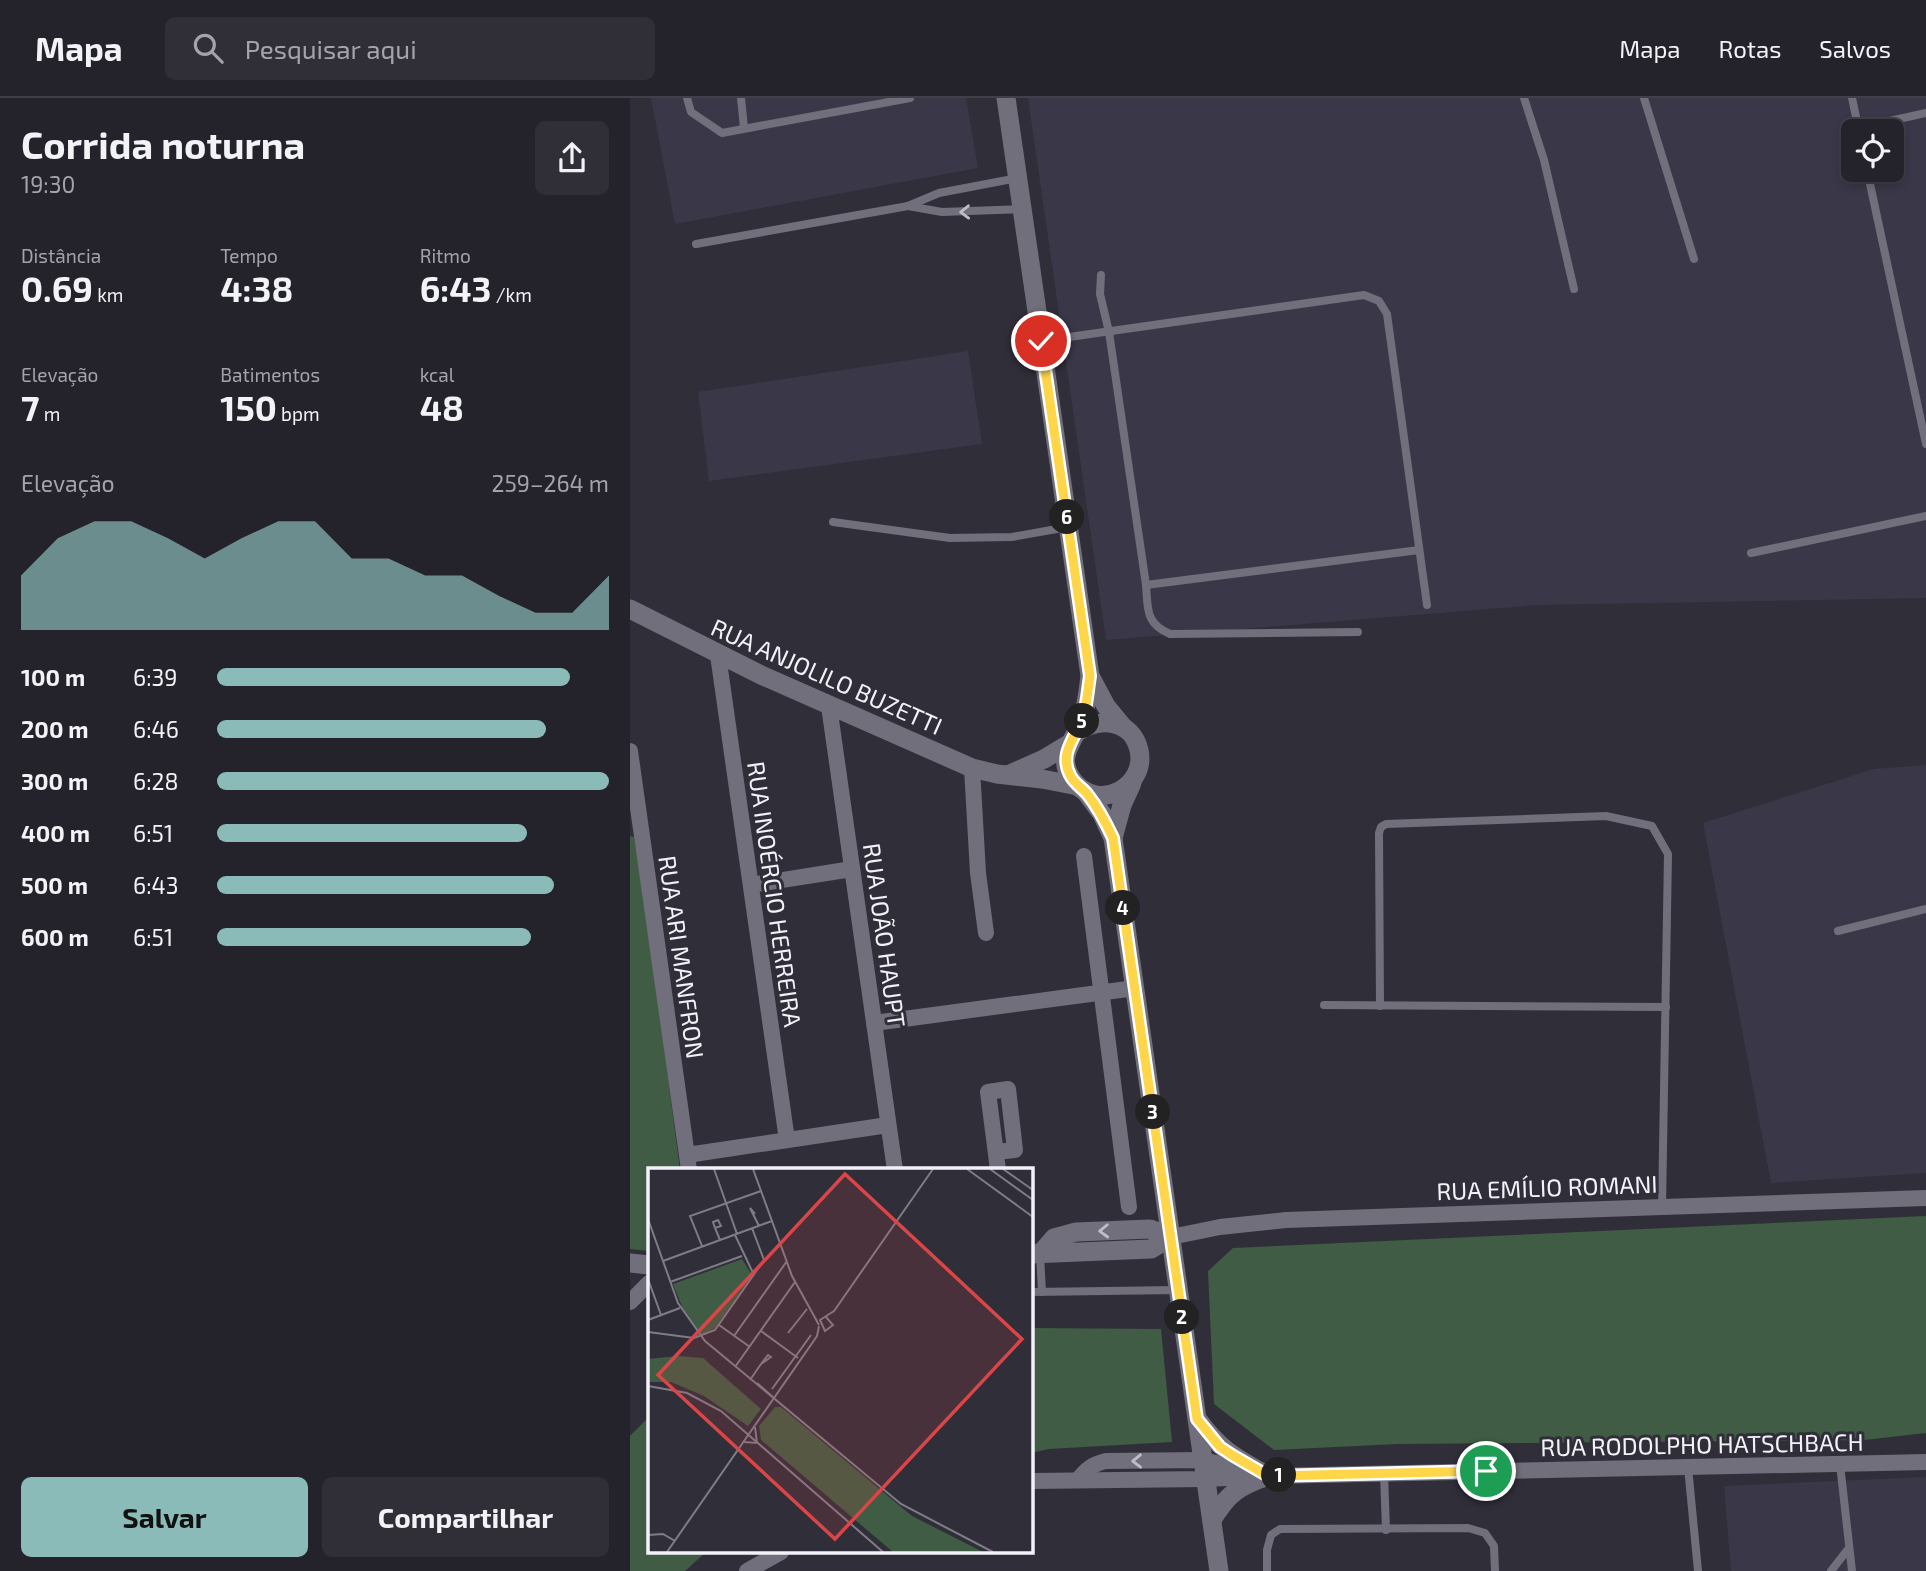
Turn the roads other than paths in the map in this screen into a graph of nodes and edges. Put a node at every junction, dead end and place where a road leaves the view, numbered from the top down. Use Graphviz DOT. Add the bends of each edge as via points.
graph roads {
  1 [pos="687,98"];
  2 [pos="741,98"];
  3 [pos="910,98"];
  4 [pos="1006,98"];
  5 [pos="1524,98"];
  6 [pos="1644,98"];
  7 [pos="1852,98"];
  8 [pos="900,99"];
  9 [pos="1926,113"];
  10 [pos="1856,119"];
  11 [pos="1902,119"];
  12 [pos="744,128"];
  13 [pos="1018,178"];
  14 [pos="1870,182"];
  15 [pos="908,206"];
  16 [pos="1022,209"];
  17 [pos="696,244"];
  18 [pos="1694,259"];
  19 [pos="1101,275"];
  20 [pos="1574,289"];
  21 [pos="1110,331"];
  22 [pos="1041,341"];
  23 [pos="1926,444"];
  24 [pos="1926,516"];
  25 [pos="833,522"];
  26 [pos="1068,527"];
  27 [pos="1419,550"];
  28 [pos="1751,553"];
  29 [pos="1146,584"];
  30 [pos="1427,605"];
  31 [pos="630,609"];
  32 [pos="1358,632"];
  33 [pos="718,654"];
  34 [pos="1090,676"];
  35 [pos="829,706"];
  36 [pos="1124,728"];
  37 [pos="1074,737"];
  38 [pos="630,751"];
  39 [pos="972,768"];
  40 [pos="1009,775"];
  41 [pos="1132,781"];
  42 [pos="1081,789"];
  43 [pos="636,827"];
  44 [pos="1113,838"];
  45 [pos="1084,856"];
  46 [pos="852,869"];
  47 [pos="751,885"];
  48 [pos="1926,909"];
  49 [pos="1838,931"];
  50 [pos="986,933"];
  51 [pos="1135,988"];
  52 [pos="1102,992"];
  53 [pos="1324,1005"];
  54 [pos="1380,1006"];
  55 [pos="1665,1007"];
  56 [pos="874,1023"];
  57 [pos="888,1125"];
  58 [pos="788,1140"];
  59 [pos="996,1152"];
  60 [pos="688,1163"];
  61 [pos="895,1168"];
  62 [pos="999,1168"];
  63 [pos="1926,1199"];
  64 [pos="1129,1207"];
  65 [pos="1662,1208"];
  66 [pos="1171,1237"];
  67 [pos="1035,1254"];
  68 [pos="630,1263"];
  69 [pos="648,1265"];
  70 [pos="648,1284"];
  71 [pos="1179,1290"];
  72 [pos="1032,1292"];
  73 [pos="1042,1292"];
  74 [pos="630,1302"];
  75 [pos="1197,1419"];
  76 [pos="1926,1462"];
  77 [pos="1840,1464"];
  78 [pos="1688,1467"];
  79 [pos="1205,1469"];
  80 [pos="1384,1473"];
  81 [pos="1268,1476"];
  82 [pos="1032,1481"];
  83 [pos="1212,1520"];
  84 [pos="1386,1530"];
  85 [pos="1849,1548"];
  86 [pos="777,1554"];
  87 [pos="747,1571"];
  88 [pos="1219,1571"];
  89 [pos="1268,1571"];
  90 [pos="1495,1571"];
  91 [pos="1698,1571"];
  92 [pos="1831,1571"];
  93 [pos="1852,1571"];
  1 -- 12 [label="lane" via="691,113 722,133"];
  2 -- 12 [label="lane"];
  3 -- 8 [label="lane"];
  4 -- 13 [label="main road"];
  5 -- 20 [label="lane" via="1544,160"];
  6 -- 18 [label="lane"];
  7 -- 10 [label="lane"];
  8 -- 12 [label="lane"];
  9 -- 11 [label="lane"];
  13 -- 15 [label="lane" via="939,193"];
  13 -- 16 [label="main road"];
  14 -- 23 [label="lane"];
  16 -- 15 [label="lane, one-way" via="942,212"];
  15 -- 17 [label="lane"];
  16 -- 22 [label="main road"];
  19 -- 21 [label="lane" via="1100,295"];
  21 -- 22 [label="lane"];
  21 -- 27 [label="lane" via="1364,295 1379,301 1387,314"];
  21 -- 29 [label="lane"];
  22 -- 26 [label="main road"];
  24 -- 28 [label="lane"];
  25 -- 26 [label="lane" via="950,538 1012,537"];
  26 -- 34 [label="main road"];
  27 -- 29 [label="lane"];
  27 -- 30 [label="lane"];
  29 -- 32 [label="lane" via="1148,613 1157,628 1170,634"];
  31 -- 33 [label="main road, RUA ANJOLILO BUZETTI"];
  33 -- 35 [label="main road, RUA ANJOLILO BUZETTI"];
  33 -- 47 [label="street, RUA INOÉRCIO HERREIRA"];
  34 -- 36 [label="main road"];
  34 -- 37 [label="main road"];
  35 -- 39 [label="main road, RUA ANJOLILO BUZETTI"];
  35 -- 46 [label="street, RUA JOÃO HAUPT"];
  36 -- 37 [label="main road" via="1113,723 1089,724"];
  36 -- 41 [label="main road" via="1133,736 1140,759"];
  37 -- 40 [label="main road" via="1044,759"];
  37 -- 42 [label="main road" via="1066,755 1067,766"];
  38 -- 43 [label="street, RUA ARI MANFRON"];
  39 -- 40 [label="main road, RUA ANJOLILO BUZETTI"];
  39 -- 50 [label="street"];
  40 -- 42 [label="main road, RUA ANJOLILO BUZETTI"];
  41 -- 42 [label="main road" via="1125,789 1105,796"];
  41 -- 44 [label="main road"];
  42 -- 44 [label="main road" via="1102,814"];
  43 -- 60 [label="street, RUA ARI MANFRON"];
  44 -- 51 [label="main road"];
  45 -- 52 [label="street"];
  46 -- 47 [label="street"];
  46 -- 56 [label="street, RUA JOÃO HAUPT"];
  47 -- 58 [label="street, RUA INOÉRCIO HERREIRA"];
  48 -- 49 [label="lane"];
  51 -- 52 [label="street"];
  51 -- 66 [label="main road"];
  52 -- 56 [label="street"];
  52 -- 64 [label="street"];
  53 -- 54 [label="lane"];
  54 -- 55 [label="lane"];
  54 -- 55 [label="lane" via="1381,827 1606,816 1652,827 1668,854"];
  55 -- 65 [label="lane"];
  56 -- 57 [label="street, RUA JOÃO HAUPT"];
  57 -- 58 [label="street"];
  57 -- 61 [label="street, RUA JOÃO HAUPT"];
  58 -- 60 [label="street"];
  59 -- 62 [label="street"];
  63 -- 65 [label="street, RUA EMÍLIO ROMANI"];
  65 -- 66 [label="street, RUA EMÍLIO ROMANI" via="1286,1220"];
  66 -- 67 [label="main road, RUA EMÍLIO ROMANI" via="1150,1229 1076,1232 1054,1238"];
  66 -- 71 [label="main road"];
  67 -- 73 [label="lane"];
  68 -- 69 [label="main road"];
  70 -- 74 [label="street"];
  71 -- 73 [label="lane"];
  71 -- 75 [label="main road"];
  72 -- 73 [label="lane"];
  75 -- 79 [label="main road"];
  75 -- 81 [label="main road" via="1220,1447"];
  76 -- 77 [label="street, RUA RODOLPHO HATSCHBACH"];
  77 -- 78 [label="street, RUA RODOLPHO HATSCHBACH"];
  77 -- 85 [label="lane"];
  78 -- 80 [label="street, RUA RODOLPHO HATSCHBACH"];
  78 -- 91 [label="lane"];
  79 -- 81 [label="street, RUA RODOLPHO HATSCHBACH"];
  79 -- 82 [label="street, RUA RODOLPHO HATSCHBACH" via="1106,1461 1085,1470 1078,1480"];
  79 -- 83 [label="main road"];
  80 -- 81 [label="street, RUA RODOLPHO HATSCHBACH"];
  80 -- 84 [label="lane"];
  81 -- 83 [label="main road" via="1238,1488"];
  83 -- 88 [label="main road"];
  84 -- 89 [label="lane" via="1280,1529 1271,1535"];
  84 -- 90 [label="lane" via="1468,1528 1485,1533 1494,1546"];
  85 -- 92 [label="lane"];
  85 -- 93 [label="lane"];
  86 -- 87 [label="street"];
}
